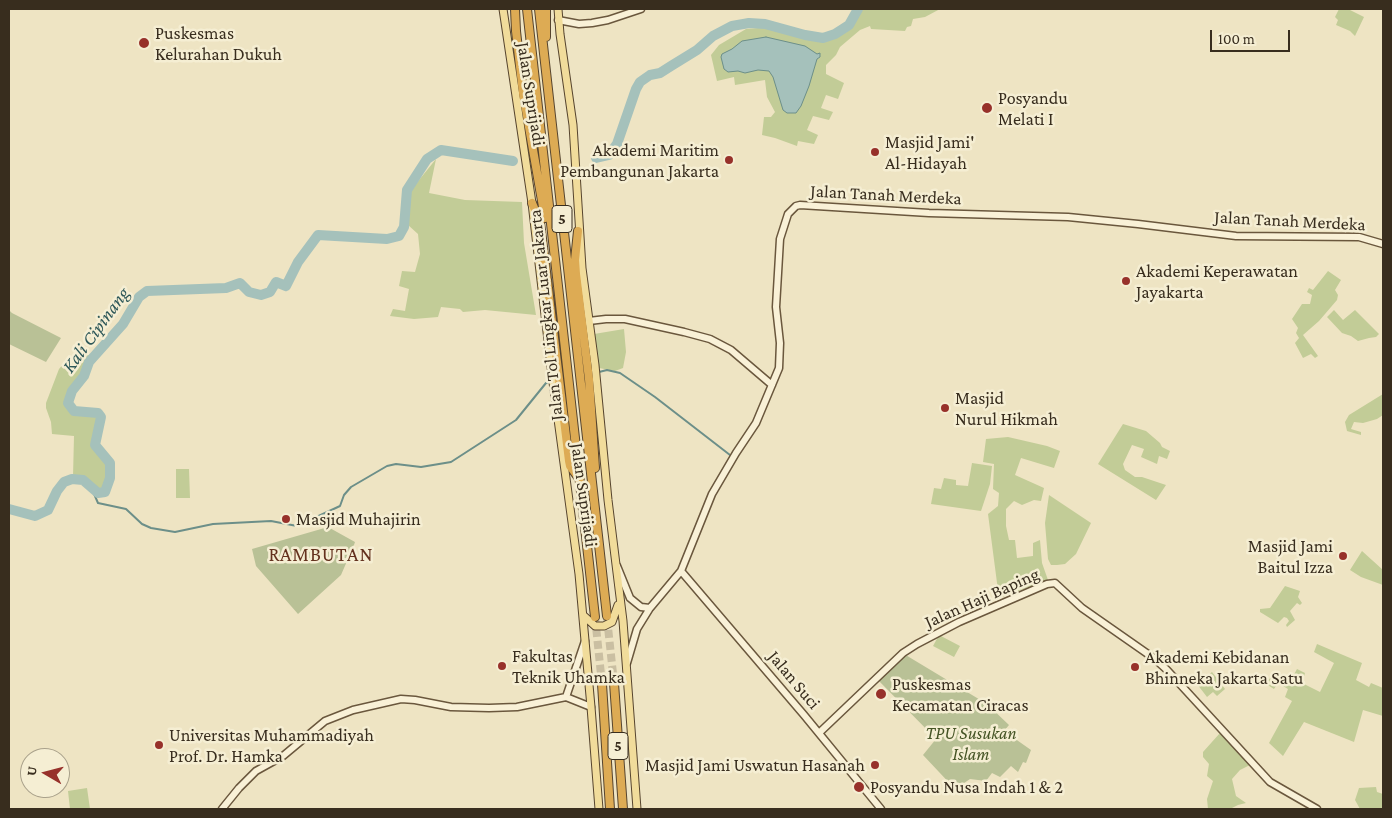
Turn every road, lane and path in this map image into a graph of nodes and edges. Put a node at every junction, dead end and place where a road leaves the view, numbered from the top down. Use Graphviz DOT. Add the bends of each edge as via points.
graph roads {
  1 [pos="503,9"];
  2 [pos="515,9"];
  3 [pos="527,9"];
  4 [pos="539,9"];
  5 [pos="546,9"];
  6 [pos="558,9"];
  7 [pos="640,9"];
  8 [pos="558,20"];
  9 [pos="546,72"];
  10 [pos="532,203"];
  11 [pos="578,232"];
  12 [pos="1383,244"];
  13 [pos="554,256"];
  14 [pos="589,322"];
  15 [pos="591,365"];
  16 [pos="593,379"];
  17 [pos="772,385"];
  18 [pos="556,387"];
  19 [pos="579,477"];
  20 [pos="593,485"];
  21 [pos="615,560"];
  22 [pos="681,571"];
  23 [pos="619,594"];
  24 [pos="650,608"];
  25 [pos="583,615"];
  26 [pos="607,616"];
  27 [pos="596,617"];
  28 [pos="585,641"];
  29 [pos="626,667"];
  30 [pos="614,683"];
  31 [pos="602,684"];
  32 [pos="566,697"];
  33 [pos="591,707"];
  34 [pos="819,733"];
  35 [pos="222,809"];
  36 [pos="599,809"];
  37 [pos="610,809"];
  38 [pos="623,809"];
  39 [pos="637,809"];
  40 [pos="881,809"];
  41 [pos="1316,809"];
  1 -- 10 [label="main road, Jalan Suprijadi"];
  2 -- 13 [label="highway" via="523,93"];
  3 -- 13 [label="highway, Jalan Tol Lingkar Luar Jakarta / 5"];
  4 -- 9 [label="highway, Jalan Tol Lingkar Luar Jakarta / 5"];
  5 -- 9 [label="highway"];
  6 -- 8 [label="main road, Jalan Suprijadi"];
  7 -- 8 [label="street" via="592,23"];
  8 -- 11 [label="main road, Jalan Suprijadi" via="573,126"];
  9 -- 20 [label="highway, Jalan Tol Lingkar Luar Jakarta / 5"];
  10 -- 18 [label="highway" via="540,222"];
  11 -- 14 [label="main road, Jalan Suprijadi"];
  11 -- 15 [label="highway" via="576,274"];
  12 -- 17 [label="street, Jalan Tanah Merdeka" via="1359,237 1236,236 1068,218 800,205 788,214 780,239 776,307 779,368"];
  13 -- 19 [label="highway, Jalan Tol Lingkar Luar Jakarta / 5"];
  14 -- 15 [label="main road, Jalan Suprijadi"];
  14 -- 17 [label="street" via="625,319 710,339 731,350"];
  15 -- 16 [label="highway"];
  16 -- 20 [label="highway"];
  16 -- 21 [label="main road, Jalan Suprijadi"];
  17 -- 22 [label="street, Jalan Tanah Merdeka" via="756,423 712,494"];
  18 -- 19 [label="highway" via="569,462"];
  18 -- 25 [label="main road, Jalan Suprijadi"];
  19 -- 27 [label="highway, Jalan Tol Lingkar Luar Jakarta / 5"];
  20 -- 26 [label="highway, Jalan Tol Lingkar Luar Jakarta / 5"];
  21 -- 23 [label="main road, Jalan Suprijadi"];
  21 -- 24 [label="street" via="630,598 641,607"];
  22 -- 24 [label="street, Jalan Tanah Merdeka"];
  22 -- 34 [label="street, Jalan Suci"];
  23 -- 25 [label="main road" via="615,616 608,624 595,626"];
  23 -- 29 [label="main road, Jalan Suprijadi"];
  24 -- 29 [label="street, Jalan Tanah Merdeka" via="635,634"];
  25 -- 28 [label="main road, Jalan Suprijadi"];
  28 -- 32 [label="street"];
  28 -- 33 [label="main road, Jalan Suprijadi"];
  29 -- 39 [label="main road, Jalan Suprijadi"];
  30 -- 38 [label="highway, 5"];
  31 -- 37 [label="highway, 5"];
  32 -- 33 [label="street"];
  32 -- 35 [label="street" via="489,708 451,707 401,699 353,710 325,721 290,751 256,771"];
  33 -- 36 [label="main road, Jalan Suprijadi"];
  34 -- 40 [label="street, Jalan Suci"];
  34 -- 41 [label="street, Jalan Haji Baping" via="917,644 959,622 1055,583 1082,608 1167,670 1270,782"];
}
